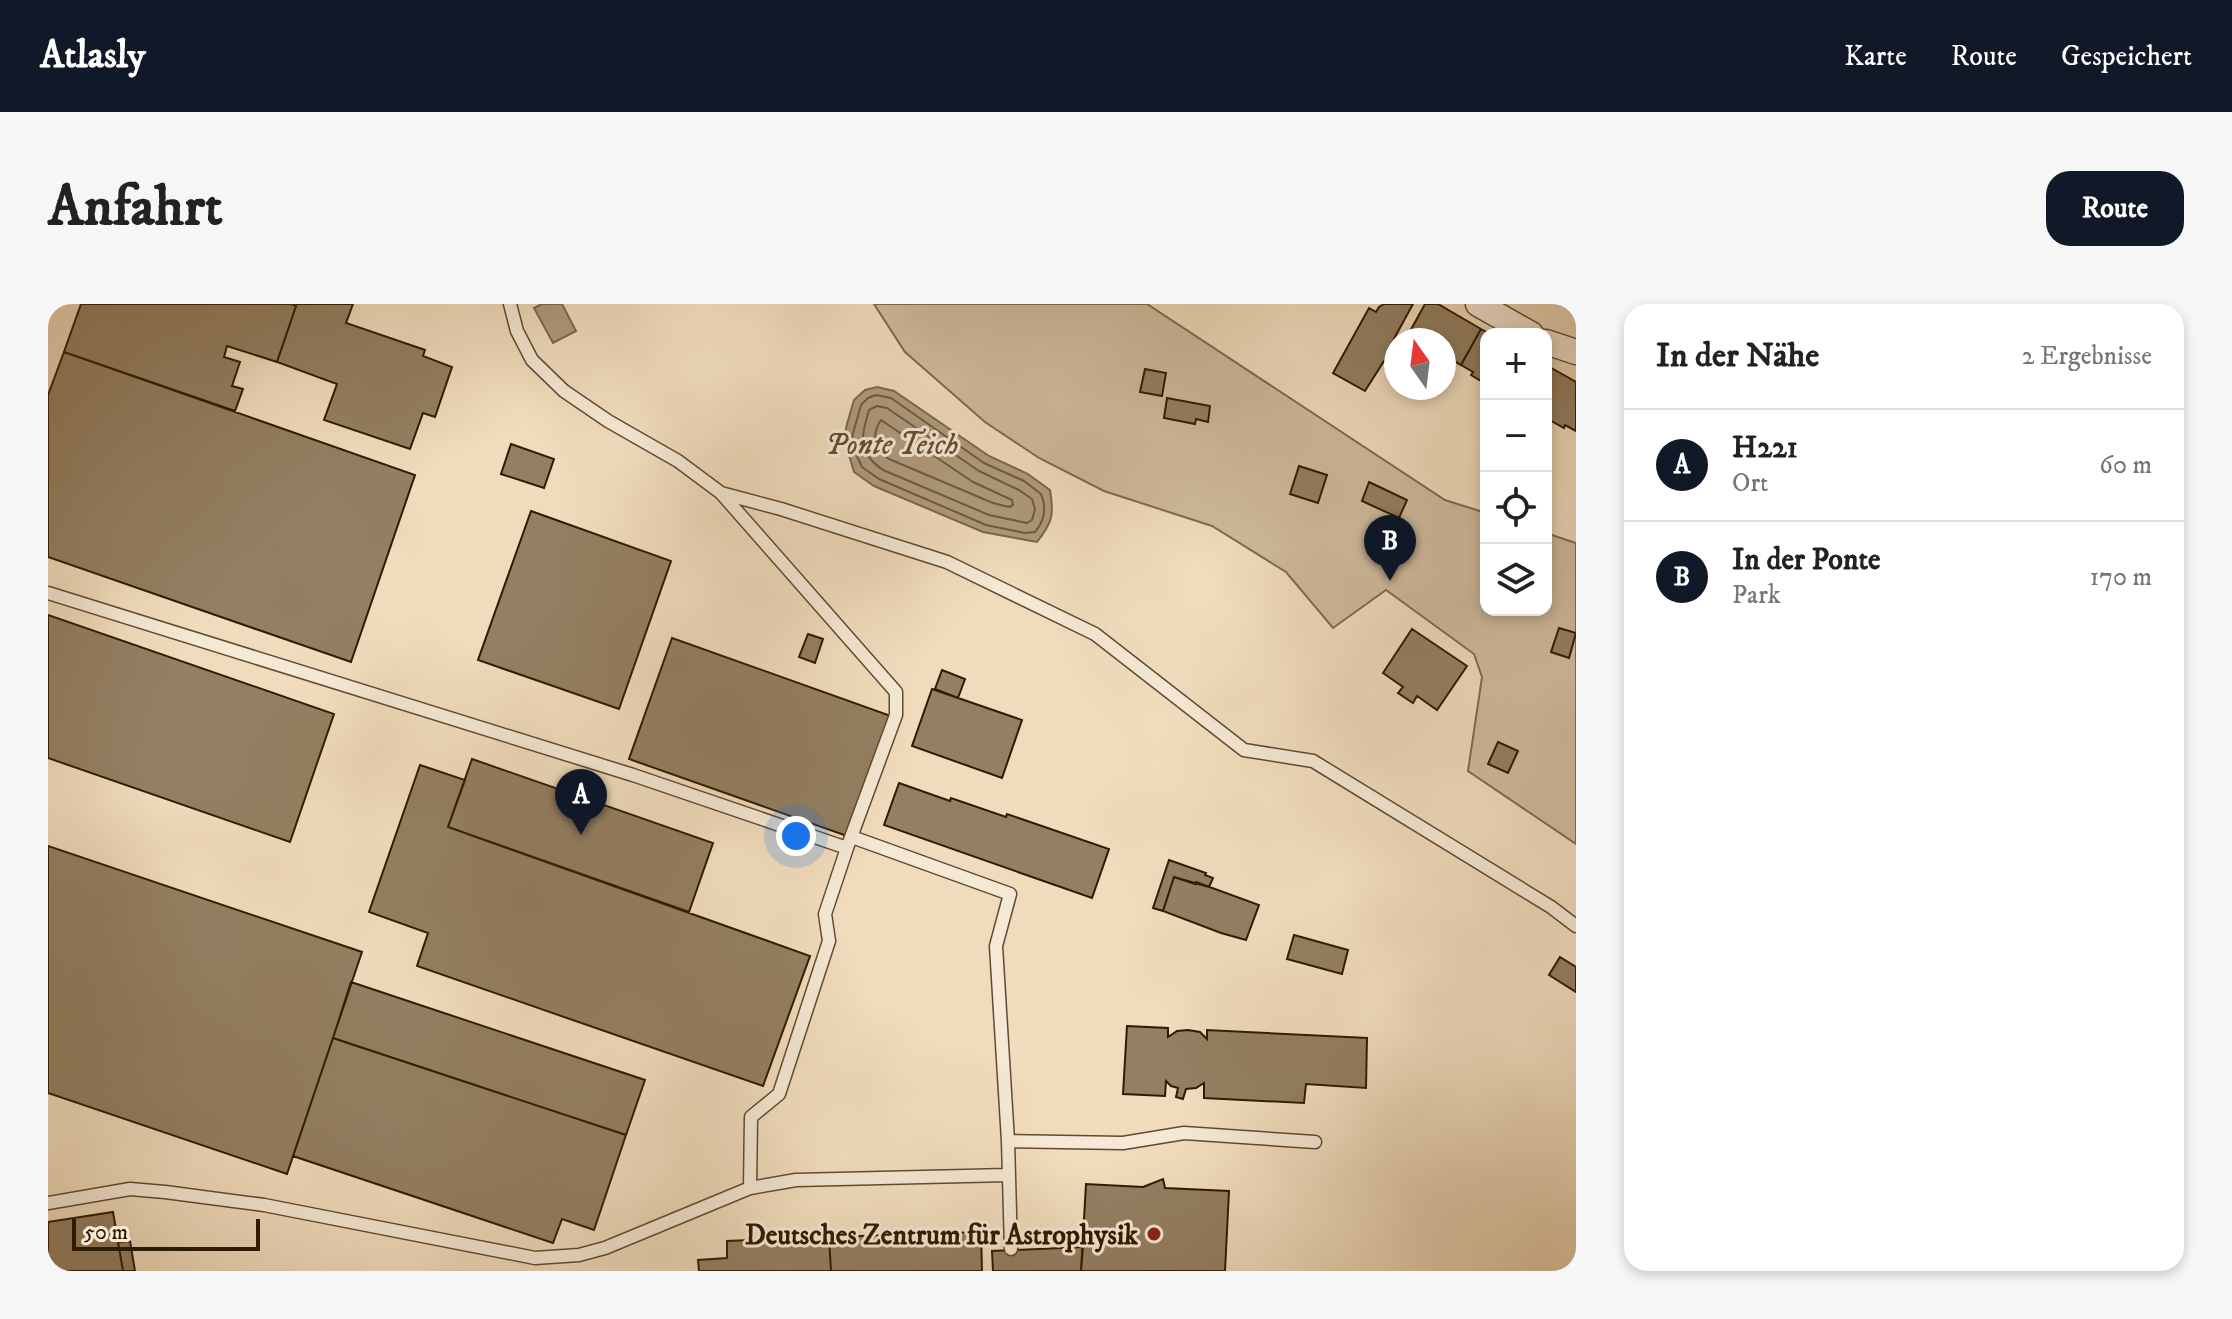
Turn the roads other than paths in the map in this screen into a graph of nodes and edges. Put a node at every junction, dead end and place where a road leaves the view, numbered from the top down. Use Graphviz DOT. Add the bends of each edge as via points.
graph roads {
  1 [pos="510,304"];
  2 [pos="1478,304"];
  3 [pos="1520,328"];
  4 [pos="1552,344"];
  5 [pos="1576,352"];
  6 [pos="721,493"];
  7 [pos="48,593"];
  8 [pos="850,843"];
  9 [pos="1576,926"];
  10 [pos="1008,1141"];
  11 [pos="1315,1142"];
  12 [pos="1008,1175"];
  13 [pos="750,1188"];
  14 [pos="48,1203"];
  15 [pos="1011,1249"];
  1 -- 6 [label="lane" via="532,360 564,391"];
  2 -- 3 [label="street"];
  4 -- 5 [label="street"];
  6 -- 8 [label="lane" via="896,692 896,715"];
  6 -- 9 [label="lane" via="947,562 1095,634 1244,750 1313,761"];
  7 -- 8 [label="lane"];
  8 -- 10 [label="lane" via="1010,894 996,946"];
  8 -- 13 [label="lane" via="825,914 829,941 779,1094 751,1117"];
  10 -- 11 [label="lane" via="1123,1143 1184,1133"];
  10 -- 12 [label="lane"];
  12 -- 13 [label="lane" via="796,1180"];
  12 -- 15 [label="lane"];
  13 -- 14 [label="lane" via="605,1248 535,1258 264,1205 165,1192 130,1189"];
}
